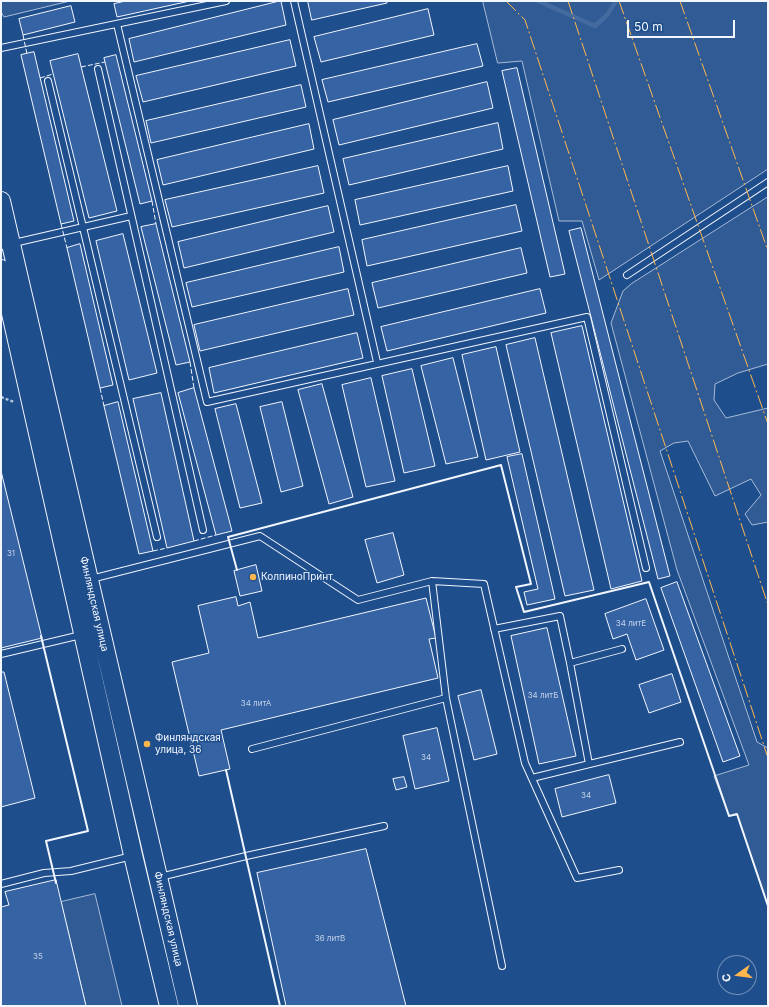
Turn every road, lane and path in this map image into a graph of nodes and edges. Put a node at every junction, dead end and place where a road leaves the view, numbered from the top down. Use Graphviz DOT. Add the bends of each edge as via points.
graph roads {
  1 [pos="226,1"];
  2 [pos="294,1"];
  3 [pos="117,24"];
  4 [pos="1,48"];
  5 [pos="98,69"];
  6 [pos="48,81"];
  7 [pos="768,182"];
  8 [pos="1,201"];
  9 [pos="131,216"];
  10 [pos="83,227"];
  11 [pos="6,244"];
  12 [pos="1,269"];
  13 [pos="627,275"];
  14 [pos="377,362"];
  15 [pos="1,397"];
  16 [pos="14,402"];
  17 [pos="203,530"];
  18 [pos="157,537"];
  19 [pos="646,568"];
  20 [pos="81,581"];
  21 [pos="432,581"];
  22 [pos="494,629"];
  23 [pos="92,632"];
  24 [pos="622,649"];
  25 [pos="1,654"];
  26 [pos="570,663"];
  27 [pos="446,698"];
  28 [pos="680,742"];
  29 [pos="252,749"];
  30 [pos="589,764"];
  31 [pos="532,778"];
  32 [pos="384,826"];
  33 [pos="134,855"];
  34 [pos="619,870"];
  35 [pos="158,877"];
  36 [pos="1,884"];
  37 [pos="502,966"];
  38 [pos="170,1006"];
  39 [pos="188,1006"];
  1 -- 3 [label="lane"];
  2 -- 14 [label="lane"];
  3 -- 4 [label="lane"];
  3 -- 14 [label="lane" via="207,402"];
  5 -- 9 [label="lane"];
  6 -- 10 [label="lane"];
  7 -- 13 [label="lane"];
  8 -- 11 [label="street, Финляндская улица"];
  9 -- 10 [label="lane"];
  9 -- 17 [label="lane"];
  10 -- 11 [label="lane"];
  10 -- 18 [label="lane"];
  11 -- 20 [label="street, Финляндская улица"];
  12 -- 20 [label="street, Финляндская улица"];
  14 -- 19 [label="lane" via="586,316"];
  15 -- 16 [label="path"];
  20 -- 21 [label="lane" via="260,536 358,600"];
  20 -- 23 [label="street, Финляндская улица"];
  21 -- 22 [label="lane" via="484,584"];
  21 -- 27 [label="lane"];
  22 -- 26 [label="lane" via="560,616"];
  22 -- 31 [label="lane" via="525,763"];
  23 -- 25 [label="lane"];
  23 -- 33 [label="street, Финляндская улица"];
  23 -- 35 [label="street, Финляндская улица"];
  24 -- 26 [label="lane"];
  26 -- 30 [label="lane"];
  27 -- 29 [label="lane"];
  27 -- 37 [label="lane"];
  28 -- 30 [label="lane"];
  30 -- 31 [label="lane"];
  31 -- 34 [label="lane" via="577,878"];
  32 -- 35 [label="lane"];
  33 -- 36 [label="lane" via="71,871 44,873"];
  33 -- 38 [label="street, Финляндская улица"];
  35 -- 39 [label="street, Финляндская улица"];
}
